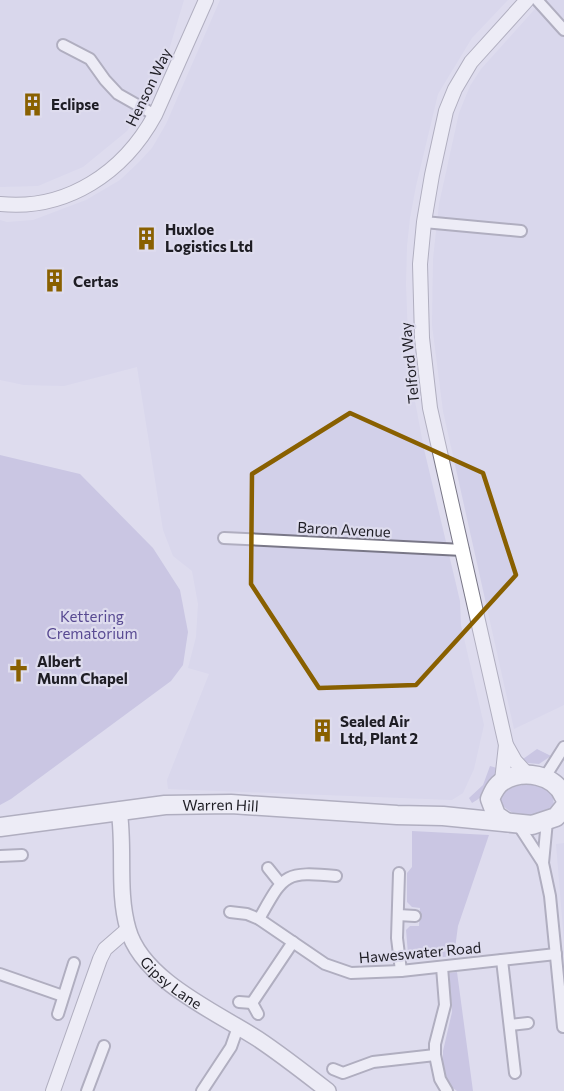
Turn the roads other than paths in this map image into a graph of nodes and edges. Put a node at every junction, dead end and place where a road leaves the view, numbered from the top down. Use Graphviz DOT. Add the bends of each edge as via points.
graph roads {
  1 [pos="206,0"];
  2 [pos="527,0"];
  3 [pos="537,0"];
  4 [pos="564,30"];
  5 [pos="63,45"];
  6 [pos="155,115"];
  7 [pos="0,204"];
  8 [pos="424,222"];
  9 [pos="521,231"];
  10 [pos="224,538"];
  11 [pos="463,550"];
  12 [pos="506,745"];
  13 [pos="564,747"];
  14 [pos="536,776"];
  15 [pos="502,781"];
  16 [pos="490,800"];
  17 [pos="564,801"];
  18 [pos="118,810"];
  19 [pos="443,816"];
  20 [pos="547,821"];
  21 [pos="512,822"];
  22 [pos="0,827"];
  23 [pos="22,855"];
  24 [pos="0,856"];
  25 [pos="543,863"];
  26 [pos="268,868"];
  27 [pos="399,873"];
  28 [pos="336,876"];
  29 [pos="280,883"];
  30 [pos="230,912"];
  31 [pos="398,915"];
  32 [pos="415,916"];
  33 [pos="259,919"];
  34 [pos="128,929"];
  35 [pos="293,942"];
  36 [pos="556,954"];
  37 [pos="502,960"];
  38 [pos="74,963"];
  39 [pos="442,967"];
  40 [pos="400,971"];
  41 [pos="0,974"];
  42 [pos="63,996"];
  43 [pos="239,1002"];
  44 [pos="252,1003"];
  45 [pos="58,1014"];
  46 [pos="258,1014"];
  47 [pos="528,1023"];
  48 [pos="510,1025"];
  49 [pos="238,1027"];
  50 [pos="563,1027"];
  51 [pos="104,1046"];
  52 [pos="435,1055"];
  53 [pos="515,1073"];
  54 [pos="349,1084"];
  55 [pos="53,1091"];
  56 [pos="87,1091"];
  57 [pos="202,1091"];
  58 [pos="328,1091"];
  59 [pos="447,1091"];
  1 -- 6 [label="street, Henson Way"];
  2 -- 8 [label="street, Telford Way" via="471,62 455,88 446,111"];
  3 -- 4 [label="street"];
  5 -- 6 [label="street" via="90,59 118,94"];
  6 -- 7 [label="street, Henson Way" via="123,160 90,184 33,204"];
  8 -- 9 [label="street"];
  8 -- 11 [label="street, Telford Way" via="420,304 428,391"];
  10 -- 11 [label="street, Baron Avenue"];
  11 -- 12 [label="street, Telford Way"];
  12 -- 14 [label="street, Telford Way" via="515,761"];
  12 -- 15 [label="street, Telford Way"];
  13 -- 14 [label="street"];
  14 -- 15 [label="main road" via="515,776"];
  14 -- 17 [label="main road"];
  15 -- 16 [label="main road"];
  16 -- 19 [label="main road, Warren Hill" via="474,809"];
  16 -- 21 [label="main road" via="496,815"];
  17 -- 20 [label="main road" via="556,817"];
  18 -- 19 [label="main road, Warren Hill" via="231,804"];
  18 -- 22 [label="main road, Warren Hill"];
  18 -- 34 [label="main road, Gipsy Lane"];
  19 -- 21 [label="main road, Warren Hill"];
  20 -- 21 [label="main road" via="532,825"];
  20 -- 25 [label="street"];
  21 -- 25 [label="street"];
  23 -- 24 [label="street"];
  25 -- 36 [label="street"];
  26 -- 29 [label="street"];
  27 -- 31 [label="street"];
  28 -- 29 [label="street" via="310,873"];
  29 -- 33 [label="street"];
  30 -- 33 [label="street, Haweswater Road"];
  31 -- 32 [label="street"];
  31 -- 40 [label="street"];
  33 -- 35 [label="street, Haweswater Road"];
  34 -- 49 [label="main road, Gipsy Lane" via="157,975"];
  34 -- 55 [label="street" via="105,949 100,959"];
  35 -- 40 [label="street, Haweswater Road" via="326,964 351,973"];
  35 -- 44 [label="street"];
  36 -- 37 [label="street, Haweswater Road"];
  36 -- 50 [label="street"];
  37 -- 39 [label="street, Haweswater Road"];
  37 -- 48 [label="street"];
  38 -- 42 [label="street"];
  39 -- 40 [label="street, Haweswater Road"];
  39 -- 52 [label="street" via="445,1005"];
  41 -- 42 [label="street"];
  42 -- 45 [label="street"];
  43 -- 44 [label="street"];
  44 -- 46 [label="street"];
  47 -- 48 [label="street"];
  48 -- 53 [label="street"];
  49 -- 57 [label="street" via="231,1047"];
  49 -- 58 [label="main road, Gipsy Lane"];
  51 -- 56 [label="street"];
  52 -- 54 [label="street" via="373,1062 338,1071"];
  52 -- 59 [label="street"];
}
